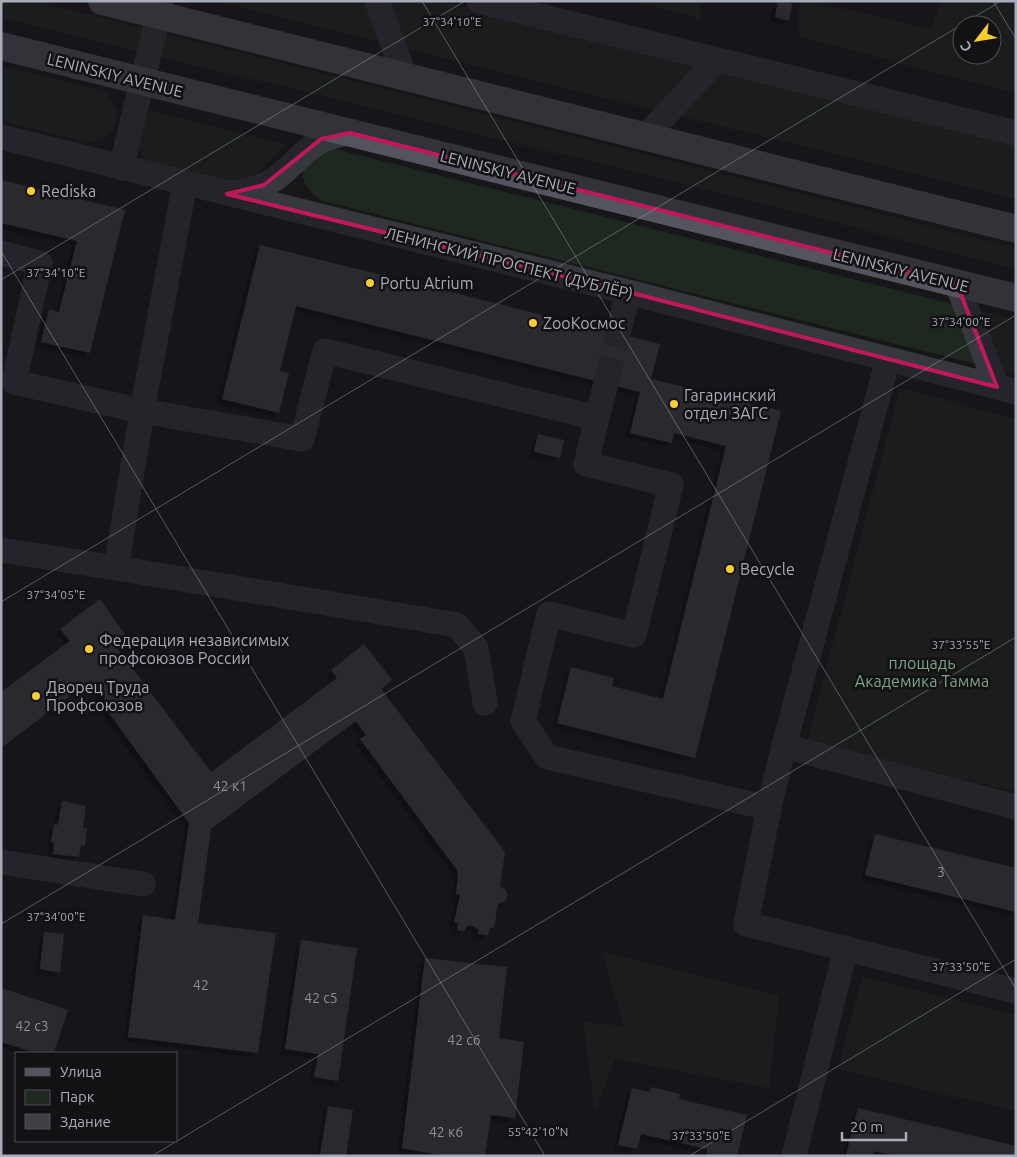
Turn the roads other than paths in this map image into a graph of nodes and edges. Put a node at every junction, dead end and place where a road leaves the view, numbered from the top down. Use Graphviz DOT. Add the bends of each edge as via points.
graph roads {
  1 [pos="102,1"];
  2 [pos="377,1"];
  3 [pos="479,1"];
  4 [pos="160,8"];
  5 [pos="1,46"];
  6 [pos="716,60"];
  7 [pos="405,76"];
  8 [pos="141,81"];
  9 [pos="350,133"];
  10 [pos="1016,133"];
  11 [pos="1,136"];
  12 [pos="645,137"];
  13 [pos="121,168"];
  14 [pos="185,184"];
  15 [pos="227,194"];
  16 [pos="1016,229"];
  17 [pos="1,253"];
  18 [pos="957,284"];
  19 [pos="628,292"];
  20 [pos="1016,298"];
  21 [pos="618,334"];
  22 [pos="888,359"];
  23 [pos="606,383"];
  24 [pos="1006,390"];
  25 [pos="142,411"];
  26 [pos="597,418"];
  27 [pos="1,550"];
  28 [pos="116,568"];
  29 [pos="485,703"];
  30 [pos="784,746"];
  31 [pos="1016,807"];
  32 [pos="769,808"];
  33 [pos="1,862"];
  34 [pos="142,884"];
  35 [pos="846,948"];
  36 [pos="1016,991"];
  37 [pos="794,1156"];
  1 -- 4 [label="main road"];
  2 -- 7 [label="street"];
  3 -- 6 [label="street"];
  4 -- 7 [label="main road"];
  4 -- 8 [label="street"];
  5 -- 8 [label="main road, LENINSKIY AVENUE"];
  6 -- 10 [label="street"];
  6 -- 12 [label="street"];
  7 -- 12 [label="main road"];
  8 -- 9 [label="main road, LENINSKIY AVENUE"];
  8 -- 13 [label="street"];
  9 -- 15 [label="street" via="321,139 264,185"];
  9 -- 18 [label="main road, LENINSKIY AVENUE"];
  11 -- 13 [label="street, ЛЕНИНСКИЙ ПРОСПЕКТ (ДУБЛЁР)"];
  12 -- 16 [label="main road"];
  13 -- 14 [label="street, ЛЕНИНСКИЙ ПРОСПЕКТ (ДУБЛЁР)"];
  14 -- 15 [label="street, ЛЕНИНСКИЙ ПРОСПЕКТ (ДУБЛЁР)"];
  14 -- 25 [label="street"];
  15 -- 19 [label="street, ЛЕНИНСКИЙ ПРОСПЕКТ (ДУБЛЁР)"];
  17 -- 25 [label="street" via="40,263 14,382"];
  18 -- 20 [label="main road, LENINSKIY AVENUE"];
  18 -- 24 [label="street"];
  19 -- 21 [label="street"];
  19 -- 22 [label="street, ЛЕНИНСКИЙ ПРОСПЕКТ (ДУБЛЁР)"];
  22 -- 24 [label="street, ЛЕНИНСКИЙ ПРОСПЕКТ (ДУБЛЁР)"];
  22 -- 30 [label="street"];
  23 -- 26 [label="street"];
  25 -- 26 [label="street" via="302,440 325,351"];
  25 -- 28 [label="street"];
  26 -- 32 [label="street" via="586,464 671,485 637,626 634,636 549,614 523,721 547,757"];
  27 -- 28 [label="street"];
  28 -- 29 [label="street" via="457,625 476,648"];
  30 -- 31 [label="street"];
  30 -- 32 [label="street"];
  32 -- 35 [label="street" via="746,924"];
  33 -- 34 [label="street"];
  35 -- 36 [label="street"];
  35 -- 37 [label="street"];
}
